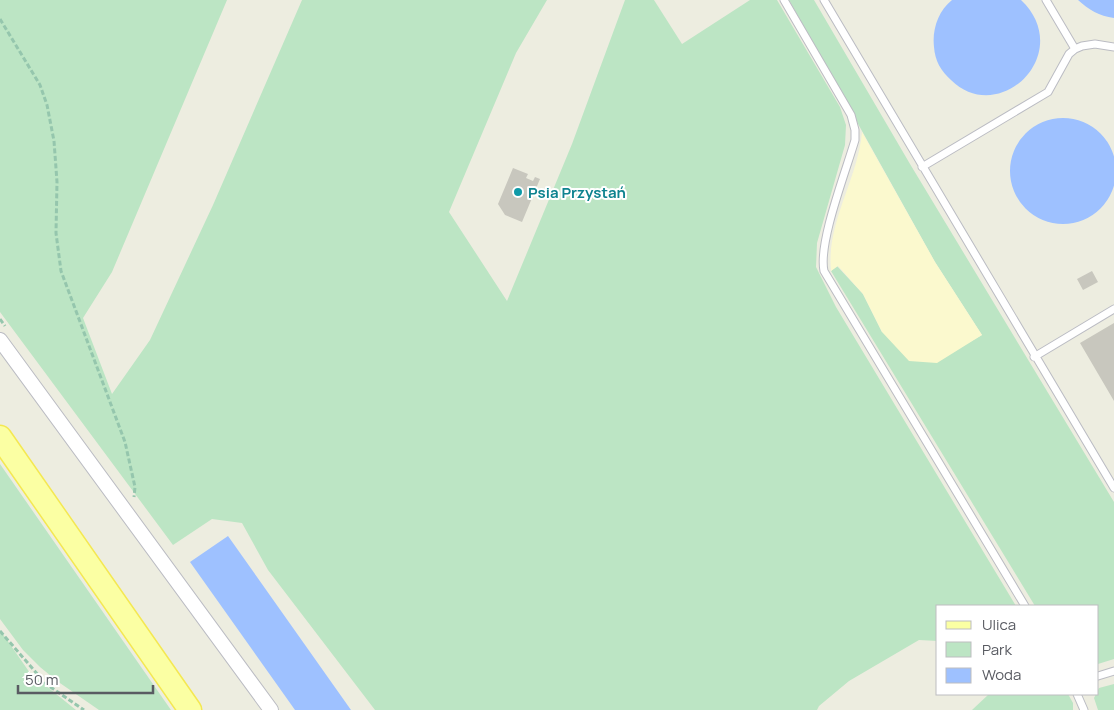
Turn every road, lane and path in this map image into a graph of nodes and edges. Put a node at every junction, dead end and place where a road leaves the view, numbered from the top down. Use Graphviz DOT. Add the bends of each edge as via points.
graph roads {
  1 [pos="784,0"];
  2 [pos="824,0"];
  3 [pos="1046,0"];
  4 [pos="0,19"];
  5 [pos="1114,47"];
  6 [pos="1075,49"];
  7 [pos="922,167"];
  8 [pos="1114,309"];
  9 [pos="0,340"];
  10 [pos="1034,357"];
  11 [pos="0,438"];
  12 [pos="1114,488"];
  13 [pos="131,519"];
  14 [pos="1024,605"];
  15 [pos="0,632"];
  16 [pos="1114,671"];
  17 [pos="1099,676"];
  18 [pos="1077,695"];
  19 [pos="84,710"];
  20 [pos="190,710"];
  21 [pos="271,710"];
  22 [pos="1084,710"];
  1 -- 14 [label="lane" via="851,115 855,130 855,140 825,241 821,260 824,271"];
  2 -- 7 [label="lane"];
  3 -- 6 [label="lane"];
  4 -- 13 [label="path" via="40,85 47,105 54,141 56,233 61,271 131,462 135,487"];
  5 -- 6 [label="lane" via="1096,44"];
  6 -- 7 [label="lane" via="1048,92"];
  7 -- 10 [label="lane"];
  8 -- 10 [label="lane"];
  9 -- 13 [label="street"];
  10 -- 12 [label="lane"];
  11 -- 20 [label="main road"];
  13 -- 21 [label="street"];
  15 -- 19 [label="path" via="46,684"];
  16 -- 17 [label="lane"];
  18 -- 22 [label="lane"];
}
